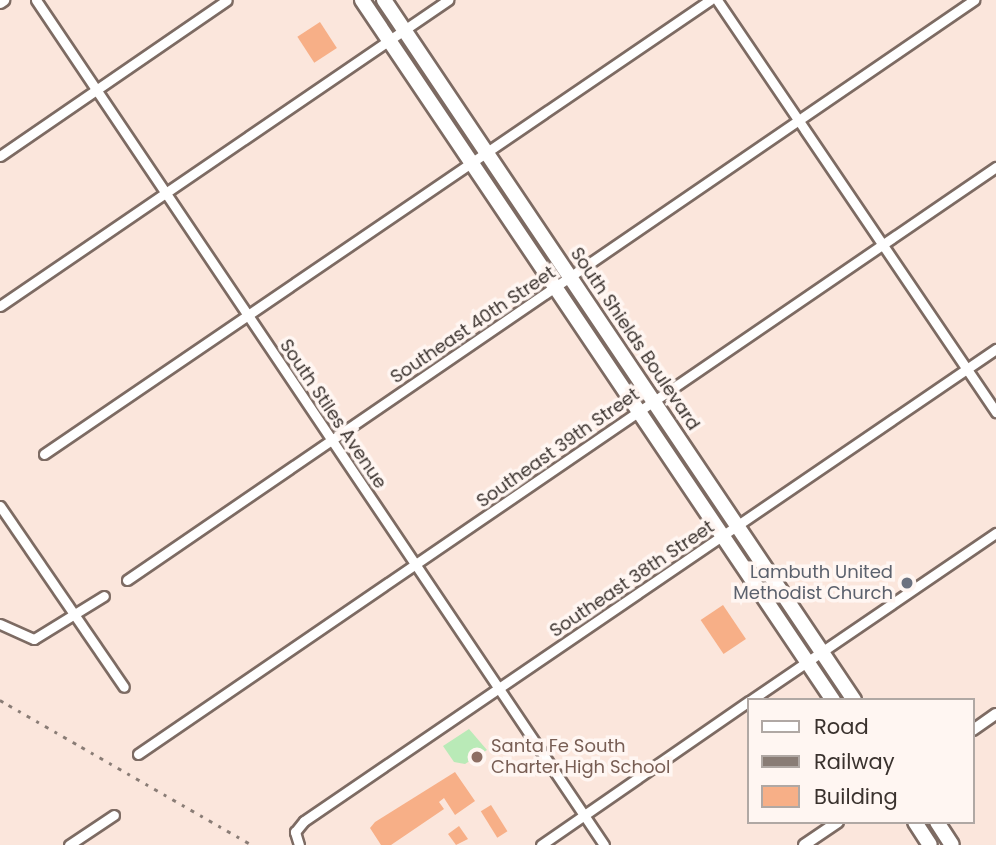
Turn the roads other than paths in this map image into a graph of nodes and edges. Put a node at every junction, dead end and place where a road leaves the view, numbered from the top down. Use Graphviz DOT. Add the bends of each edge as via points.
graph roads {
  1 [pos="36,0"];
  2 [pos="227,0"];
  3 [pos="362,0"];
  4 [pos="384,0"];
  5 [pos="448,0"];
  6 [pos="710,0"];
  7 [pos="717,0"];
  8 [pos="974,0"];
  9 [pos="404,30"];
  10 [pos="389,40"];
  11 [pos="96,89"];
  12 [pos="801,119"];
  13 [pos="486,153"];
  14 [pos="0,156"];
  15 [pos="472,163"];
  16 [pos="996,167"];
  17 [pos="165,193"];
  18 [pos="883,244"];
  19 [pos="570,278"];
  20 [pos="556,288"];
  21 [pos="0,306"];
  22 [pos="248,316"];
  23 [pos="996,349"];
  24 [pos="966,369"];
  25 [pos="654,401"];
  26 [pos="639,412"];
  27 [pos="996,412"];
  28 [pos="331,441"];
  29 [pos="44,454"];
  30 [pos="0,506"];
  31 [pos="738,526"];
  32 [pos="996,533"];
  33 [pos="722,536"];
  34 [pos="416,565"];
  35 [pos="127,580"];
  36 [pos="104,596"];
  37 [pos="75,615"];
  38 [pos="0,624"];
  39 [pos="821,650"];
  40 [pos="807,661"];
  41 [pos="124,687"];
  42 [pos="499,690"];
  43 [pos="753,698"];
  44 [pos="832,698"];
  45 [pos="853,698"];
  46 [pos="748,701"];
  47 [pos="996,714"];
  48 [pos="975,729"];
  49 [pos="138,754"];
  50 [pos="114,814"];
  51 [pos="584,814"];
  52 [pos="835,824"];
  53 [pos="916,824"];
  54 [pos="938,824"];
  55 [pos="298,843"];
  56 [pos="69,845"];
  57 [pos="541,845"];
  58 [pos="604,845"];
  59 [pos="804,845"];
  60 [pos="930,845"];
  61 [pos="952,845"];
  1 -- 11 [label="street, South Stiles Avenue"];
  2 -- 11 [label="street"];
  3 -- 10 [label="main road, South Shields Boulevard"];
  4 -- 9 [label="main road, South Shields Boulevard"];
  5 -- 9 [label="street"];
  6 -- 13 [label="street"];
  7 -- 12 [label="street"];
  8 -- 12 [label="street, Southeast 40th Street"];
  9 -- 10 [label="street"];
  9 -- 13 [label="main road, South Shields Boulevard"];
  10 -- 15 [label="main road, South Shields Boulevard"];
  10 -- 17 [label="street"];
  11 -- 14 [label="street"];
  11 -- 17 [label="street, South Stiles Avenue"];
  12 -- 18 [label="street"];
  12 -- 19 [label="street, Southeast 40th Street"];
  13 -- 15 [label="street"];
  13 -- 19 [label="main road, South Shields Boulevard"];
  15 -- 20 [label="main road, South Shields Boulevard"];
  15 -- 22 [label="street"];
  16 -- 18 [label="street, Southeast 39th Street"];
  17 -- 21 [label="street"];
  17 -- 22 [label="street, South Stiles Avenue"];
  18 -- 24 [label="street"];
  18 -- 25 [label="street, Southeast 39th Street"];
  19 -- 20 [label="street, Southeast 40th Street"];
  19 -- 25 [label="main road, South Shields Boulevard"];
  20 -- 26 [label="main road, South Shields Boulevard"];
  20 -- 28 [label="street, Southeast 40th Street"];
  22 -- 28 [label="street, South Stiles Avenue"];
  22 -- 29 [label="street"];
  23 -- 24 [label="street, Southeast 38th Street"];
  24 -- 27 [label="street"];
  24 -- 31 [label="street, Southeast 38th Street"];
  25 -- 26 [label="street, Southeast 39th Street"];
  25 -- 31 [label="main road, South Shields Boulevard"];
  26 -- 33 [label="main road, South Shields Boulevard"];
  26 -- 34 [label="street, Southeast 39th Street"];
  28 -- 34 [label="street, South Stiles Avenue"];
  28 -- 35 [label="street, Southeast 40th Street"];
  30 -- 37 [label="street"];
  31 -- 33 [label="street, Southeast 38th Street"];
  31 -- 39 [label="main road, South Shields Boulevard"];
  32 -- 39 [label="street"];
  33 -- 40 [label="main road, South Shields Boulevard"];
  33 -- 42 [label="street, Southeast 38th Street"];
  34 -- 42 [label="street, South Stiles Avenue"];
  34 -- 49 [label="street, Southeast 39th Street"];
  36 -- 37 [label="street"];
  37 -- 38 [label="street" via="34,639"];
  37 -- 41 [label="street"];
  39 -- 40 [label="street"];
  39 -- 45 [label="main road, South Shields Boulevard"];
  40 -- 43 [label="street"];
  40 -- 44 [label="main road, South Shields Boulevard"];
  42 -- 51 [label="street, South Stiles Avenue"];
  42 -- 55 [label="street, Southeast 38th Street" via="302,824 295,832"];
  46 -- 51 [label="street"];
  47 -- 48 [label="street"];
  50 -- 56 [label="street"];
  51 -- 57 [label="street"];
  51 -- 58 [label="street, South Stiles Avenue"];
  52 -- 59 [label="street"];
  53 -- 60 [label="main road"];
  54 -- 61 [label="main road"];
}
